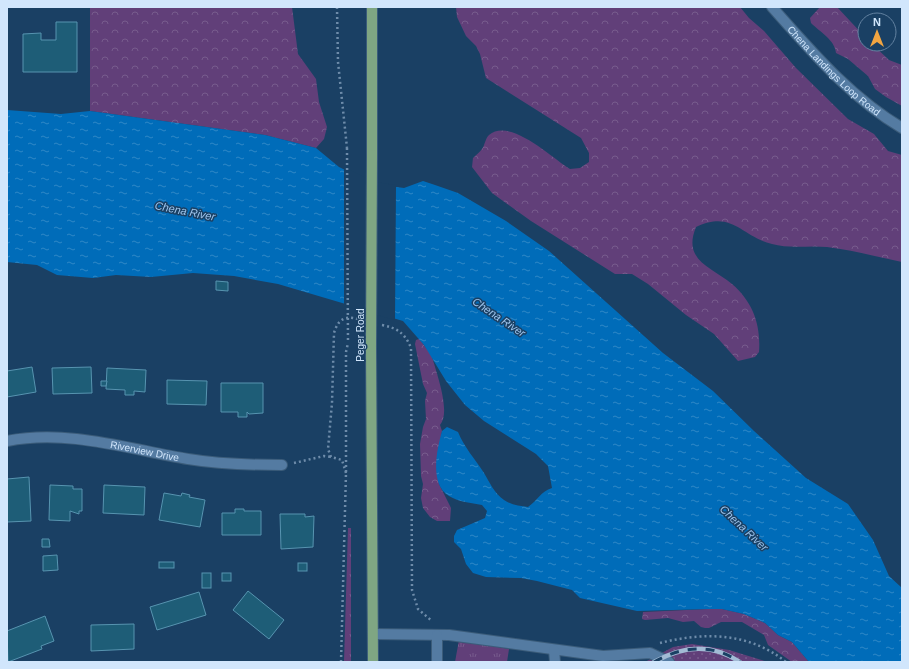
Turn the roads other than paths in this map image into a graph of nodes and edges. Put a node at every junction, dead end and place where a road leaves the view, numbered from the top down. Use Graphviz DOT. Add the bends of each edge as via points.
graph roads {
  1 [pos="372,7"];
  2 [pos="772,7"];
  3 [pos="902,128"];
  4 [pos="7,442"];
  5 [pos="282,465"];
  6 [pos="373,634"];
  7 [pos="437,635"];
  8 [pos="554,650"];
  9 [pos="373,662"];
  10 [pos="436,662"];
  11 [pos="555,662"];
  12 [pos="669,662"];
  1 -- 6 [label="main road, Peger Road, bridge"];
  2 -- 3 [label="street, Chena Landings Loop Road" via="855,95"];
  4 -- 5 [label="street, Riverview Drive" via="40,438 81,439 189,459"];
  6 -- 7 [label="street"];
  6 -- 9 [label="main road, Peger Road"];
  7 -- 8 [label="street"];
  7 -- 10 [label="street"];
  8 -- 11 [label="street"];
  8 -- 12 [label="street" via="603,656 650,653"];
}
